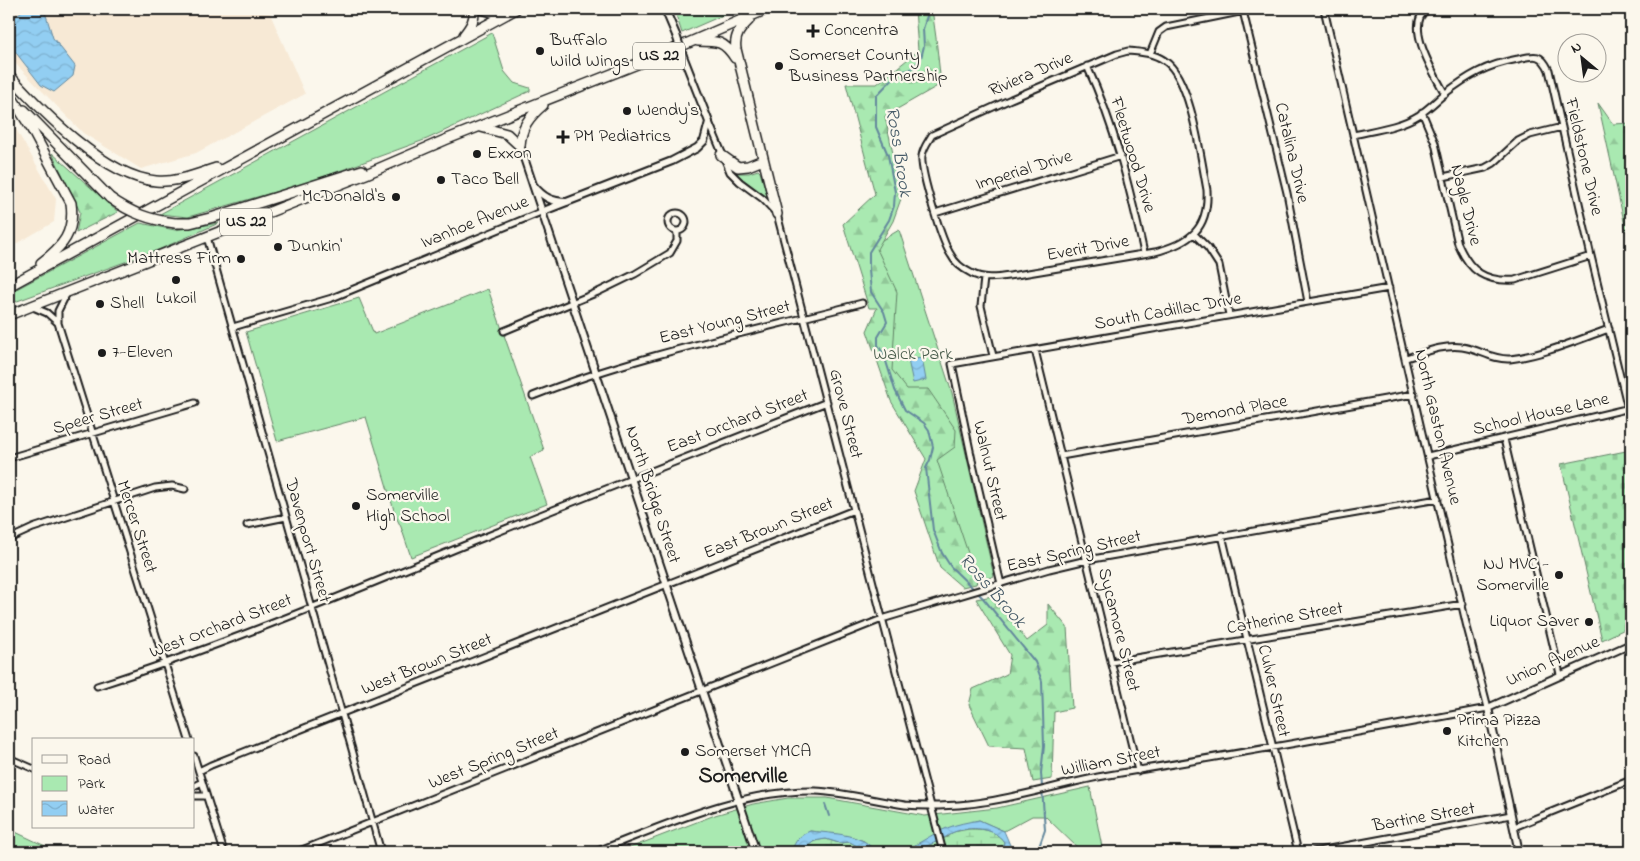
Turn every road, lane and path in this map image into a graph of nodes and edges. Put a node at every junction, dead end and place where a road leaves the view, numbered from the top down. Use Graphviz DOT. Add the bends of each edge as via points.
graph roads {
  1 [pos="474,9"];
  2 [pos="482,9"];
  3 [pos="666,9"];
  4 [pos="768,9"];
  5 [pos="1254,9"];
  6 [pos="1324,9"];
  7 [pos="1428,9"];
  8 [pos="513,10"];
  9 [pos="1243,11"];
  10 [pos="756,14"];
  11 [pos="462,38"];
  12 [pos="694,41"];
  13 [pos="1150,54"];
  14 [pos="738,63"];
  15 [pos="1087,66"];
  16 [pos="9,74"];
  17 [pos="10,94"];
  18 [pos="1445,94"];
  19 [pos="550,100"];
  20 [pos="1422,112"];
  21 [pos="708,122"];
  22 [pos="1562,126"];
  23 [pos="478,127"];
  24 [pos="1353,135"];
  25 [pos="520,146"];
  26 [pos="424,149"];
  27 [pos="722,155"];
  28 [pos="1121,156"];
  29 [pos="240,160"];
  30 [pos="763,160"];
  31 [pos="1443,177"];
  32 [pos="532,183"];
  33 [pos="571,202"];
  34 [pos="541,212"];
  35 [pos="935,213"];
  36 [pos="778,214"];
  37 [pos="677,231"];
  38 [pos="1194,234"];
  39 [pos="207,237"];
  40 [pos="1144,253"];
  41 [pos="1591,256"];
  42 [pos="23,278"];
  43 [pos="984,278"];
  44 [pos="9,286"];
  45 [pos="1389,288"];
  46 [pos="67,294"];
  47 [pos="1308,302"];
  48 [pos="572,303"];
  49 [pos="862,303"];
  50 [pos="33,307"];
  51 [pos="9,315"];
  52 [pos="1229,315"];
  53 [pos="805,318"];
  54 [pos="58,323"];
  55 [pos="233,327"];
  56 [pos="1609,329"];
  57 [pos="504,331"];
  58 [pos="1035,350"];
  59 [pos="993,356"];
  60 [pos="1406,358"];
  61 [pos="952,364"];
  62 [pos="595,372"];
  63 [pos="1414,394"];
  64 [pos="533,396"];
  65 [pos="826,402"];
  66 [pos="195,403"];
  67 [pos="1630,408"];
  68 [pos="92,433"];
  69 [pos="1504,439"];
  70 [pos="1061,456"];
  71 [pos="1428,456"];
  72 [pos="9,458"];
  73 [pos="631,478"];
  74 [pos="185,489"];
  75 [pos="1438,499"];
  76 [pos="114,502"];
  77 [pos="854,510"];
  78 [pos="286,517"];
  79 [pos="247,525"];
  80 [pos="1222,535"];
  81 [pos="9,539"];
  82 [pos="1087,560"];
  83 [pos="665,584"];
  84 [pos="1001,584"];
  85 [pos="1463,604"];
  86 [pos="311,608"];
  87 [pos="882,619"];
  88 [pos="1247,640"];
  89 [pos="1631,644"];
  90 [pos="1111,662"];
  91 [pos="165,664"];
  92 [pos="1560,674"];
  93 [pos="97,686"];
  94 [pos="701,692"];
  95 [pos="1488,708"];
  96 [pos="342,714"];
  97 [pos="188,738"];
  98 [pos="1272,748"];
  99 [pos="9,758"];
  100 [pos="195,759"];
  101 [pos="32,768"];
  102 [pos="1138,771"];
  103 [pos="199,772"];
  104 [pos="1631,780"];
  105 [pos="202,782"];
  106 [pos="195,786"];
  107 [pos="195,796"];
  108 [pos="206,796"];
  109 [pos="738,800"];
  110 [pos="931,807"];
  111 [pos="1511,816"];
  112 [pos="372,823"];
  113 [pos="1514,827"];
  114 [pos="942,849"];
  115 [pos="224,852"];
  116 [pos="297,852"];
  117 [pos="380,852"];
  118 [pos="595,852"];
  119 [pos="756,852"];
  120 [pos="1298,852"];
  121 [pos="1312,852"];
  122 [pos="1519,852"];
  1 -- 11 [label="highway" via="475,18"];
  2 -- 8 [label="highway" via="492,12"];
  3 -- 21 [label="street, bridge"];
  4 -- 10 [label="highway, US 22"];
  5 -- 9 [label="street"];
  6 -- 24 [label="street, North Gaston Avenue"];
  7 -- 18 [label="street" via="1420,22 1420,40"];
  8 -- 11 [label="highway"];
  9 -- 13 [label="street" via="1166,27 1159,32"];
  9 -- 47 [label="street, Catalina Drive" via="1287,193"];
  10 -- 12 [label="highway, US 22"];
  10 -- 14 [label="highway" via="736,37"];
  11 -- 29 [label="highway"];
  12 -- 14 [label="highway" via="723,44"];
  12 -- 19 [label="highway, US 22"];
  13 -- 15 [label="street, Riviera Drive" via="1128,51"];
  13 -- 38 [label="street" via="1164,60 1176,72 1186,92 1208,202 1203,220"];
  14 -- 30 [label="highway"];
  15 -- 28 [label="street, Fleetwood Drive"];
  15 -- 35 [label="street, Riviera Drive" via="932,136 925,145 922,168"];
  16 -- 29 [label="highway" via="48,115 85,147 138,178 173,181"];
  17 -- 26 [label="highway, bridge" via="110,198 149,219 175,223 214,217"];
  17 -- 42 [label="highway" via="67,194 72,213 64,241"];
  18 -- 20 [label="street, Fieldstone Drive"];
  18 -- 22 [label="street, Fieldstone Drive" via="1473,73 1489,66 1538,57 1545,61 1549,70"];
  19 -- 23 [label="highway, US 22"];
  19 -- 25 [label="highway" via="528,119"];
  20 -- 24 [label="street, Fieldstone Drive" via="1393,126"];
  20 -- 31 [label="street, Nagle Drive" via="1435,143"];
  21 -- 27 [label="street"];
  21 -- 33 [label="street, Ivanhoe Avenue" via="704,141 686,155"];
  22 -- 31 [label="street" via="1518,141 1486,168"];
  22 -- 41 [label="street, Fieldstone Drive"];
  23 -- 25 [label="highway" via="507,134"];
  23 -- 26 [label="highway, US 22"];
  24 -- 45 [label="street, North Gaston Avenue"];
  25 -- 32 [label="street, North Bridge Street"];
  26 -- 39 [label="highway, US 22"];
  27 -- 30 [label="highway" via="738,167"];
  27 -- 36 [label="street" via="734,177"];
  28 -- 35 [label="street, Imperial Drive"];
  28 -- 40 [label="street, Fleetwood Drive"];
  29 -- 42 [label="highway"];
  30 -- 36 [label="highway"];
  31 -- 41 [label="street, Nagle Drive" via="1458,244 1464,258 1480,274 1505,281 1516,280"];
  32 -- 33 [label="street" via="548,199"];
  32 -- 34 [label="street, North Bridge Street"];
  33 -- 34 [label="street, Ivanhoe Avenue"];
  34 -- 48 [label="street, North Bridge Street"];
  34 -- 55 [label="street, Ivanhoe Avenue" via="332,298"];
  35 -- 43 [label="street" via="950,255 970,273"];
  36 -- 53 [label="street, Grove Street"];
  37 -- 48 [label="street" via="675,245 665,257"];
  38 -- 40 [label="street, Everit Drive" via="1170,248"];
  38 -- 52 [label="street" via="1219,264"];
  39 -- 46 [label="highway, US 22"];
  39 -- 55 [label="street, Davenport Street"];
  40 -- 43 [label="street, Everit Drive"];
  41 -- 56 [label="street, Fieldstone Drive"];
  42 -- 44 [label="highway"];
  43 -- 59 [label="street" via="981,306"];
  45 -- 47 [label="street, South Cadillac Drive"];
  45 -- 60 [label="street, North Gaston Avenue"];
  46 -- 50 [label="highway, US 22"];
  46 -- 54 [label="street" via="58,312"];
  47 -- 52 [label="street, South Cadillac Drive"];
  48 -- 57 [label="street"];
  48 -- 62 [label="street, North Bridge Street"];
  49 -- 53 [label="street, East Young Street"];
  50 -- 51 [label="highway, US 22"];
  50 -- 54 [label="street"];
  52 -- 58 [label="street, South Cadillac Drive"];
  53 -- 62 [label="street, East Young Street"];
  53 -- 65 [label="street, Grove Street"];
  54 -- 68 [label="street, Mercer Street"];
  55 -- 78 [label="street, Davenport Street"];
  56 -- 60 [label="street" via="1561,346 1511,358 1494,358 1454,346"];
  56 -- 67 [label="street, Fieldstone Drive"];
  58 -- 59 [label="street, South Cadillac Drive"];
  58 -- 70 [label="street, Sycamore Street"];
  59 -- 61 [label="street, South Cadillac Drive"];
  60 -- 63 [label="street, North Gaston Avenue"];
  61 -- 84 [label="street, Walnut Street"];
  62 -- 64 [label="street, East Young Street"];
  62 -- 73 [label="street, North Bridge Street"];
  63 -- 70 [label="street, Demond Place"];
  63 -- 71 [label="street, North Gaston Avenue"];
  65 -- 73 [label="street, East Orchard Street"];
  65 -- 77 [label="street, Grove Street"];
  66 -- 68 [label="street, Speer Street"];
  67 -- 69 [label="street, School House Lane"];
  68 -- 72 [label="street, Speer Street"];
  68 -- 76 [label="street, Mercer Street"];
  69 -- 71 [label="street, School House Lane"];
  69 -- 92 [label="street"];
  70 -- 82 [label="street, Sycamore Street"];
  71 -- 75 [label="street, North Gaston Avenue"];
  73 -- 83 [label="street, North Bridge Street"];
  73 -- 86 [label="street, West Orchard Street"];
  74 -- 76 [label="street" via="164,486"];
  75 -- 80 [label="street, East Spring Street"];
  75 -- 85 [label="street, North Gaston Avenue"];
  76 -- 81 [label="street"];
  76 -- 91 [label="street, Mercer Street"];
  77 -- 83 [label="street, East Brown Street"];
  77 -- 87 [label="street, Grove Street"];
  78 -- 79 [label="street"];
  78 -- 86 [label="street, Davenport Street"];
  80 -- 82 [label="street, East Spring Street"];
  80 -- 88 [label="street, Culver Street"];
  82 -- 84 [label="street, East Spring Street"];
  82 -- 90 [label="street, Sycamore Street"];
  83 -- 94 [label="street, North Bridge Street"];
  83 -- 96 [label="street, West Brown Street"];
  84 -- 87 [label="street, East Spring Street"];
  85 -- 88 [label="street, Catherine Street"];
  85 -- 95 [label="street, North Gaston Avenue"];
  86 -- 91 [label="street, West Orchard Street"];
  86 -- 96 [label="street, Davenport Street"];
  87 -- 94 [label="street, East Spring Street"];
  87 -- 110 [label="street, Grove Street"];
  88 -- 90 [label="street, Catherine Street"];
  88 -- 98 [label="street, Culver Street"];
  89 -- 92 [label="street, Union Avenue"];
  90 -- 102 [label="street, Sycamore Street"];
  91 -- 93 [label="street, West Orchard Street"];
  91 -- 97 [label="street, Mercer Street"];
  92 -- 95 [label="street, Union Avenue"];
  94 -- 109 [label="street, North Bridge Street"];
  94 -- 112 [label="street, West Spring Street"];
  95 -- 98 [label="street, William Street"];
  95 -- 111 [label="street, North Gaston Avenue"];
  96 -- 103 [label="street, West Brown Street"];
  96 -- 112 [label="street, Davenport Street"];
  98 -- 102 [label="street, William Street"];
  98 -- 120 [label="street, Culver Street"];
  99 -- 101 [label="street"];
  100 -- 103 [label="street"];
  102 -- 110 [label="street, William Street" via="970,804"];
  103 -- 105 [label="street"];
  104 -- 113 [label="street"];
  105 -- 106 [label="street"];
  105 -- 108 [label="street"];
  107 -- 108 [label="street"];
  108 -- 115 [label="street"];
  109 -- 110 [label="street, William Street" via="814,791"];
  109 -- 118 [label="street, William Street"];
  109 -- 119 [label="street, North Bridge Street"];
  110 -- 114 [label="street, Grove Street"];
  111 -- 113 [label="street, North Gaston Avenue"];
  111 -- 121 [label="street, Bartine Street"];
  112 -- 116 [label="street, West Spring Street"];
  112 -- 117 [label="street, Davenport Street"];
  113 -- 122 [label="street, North Gaston Avenue"];
}
